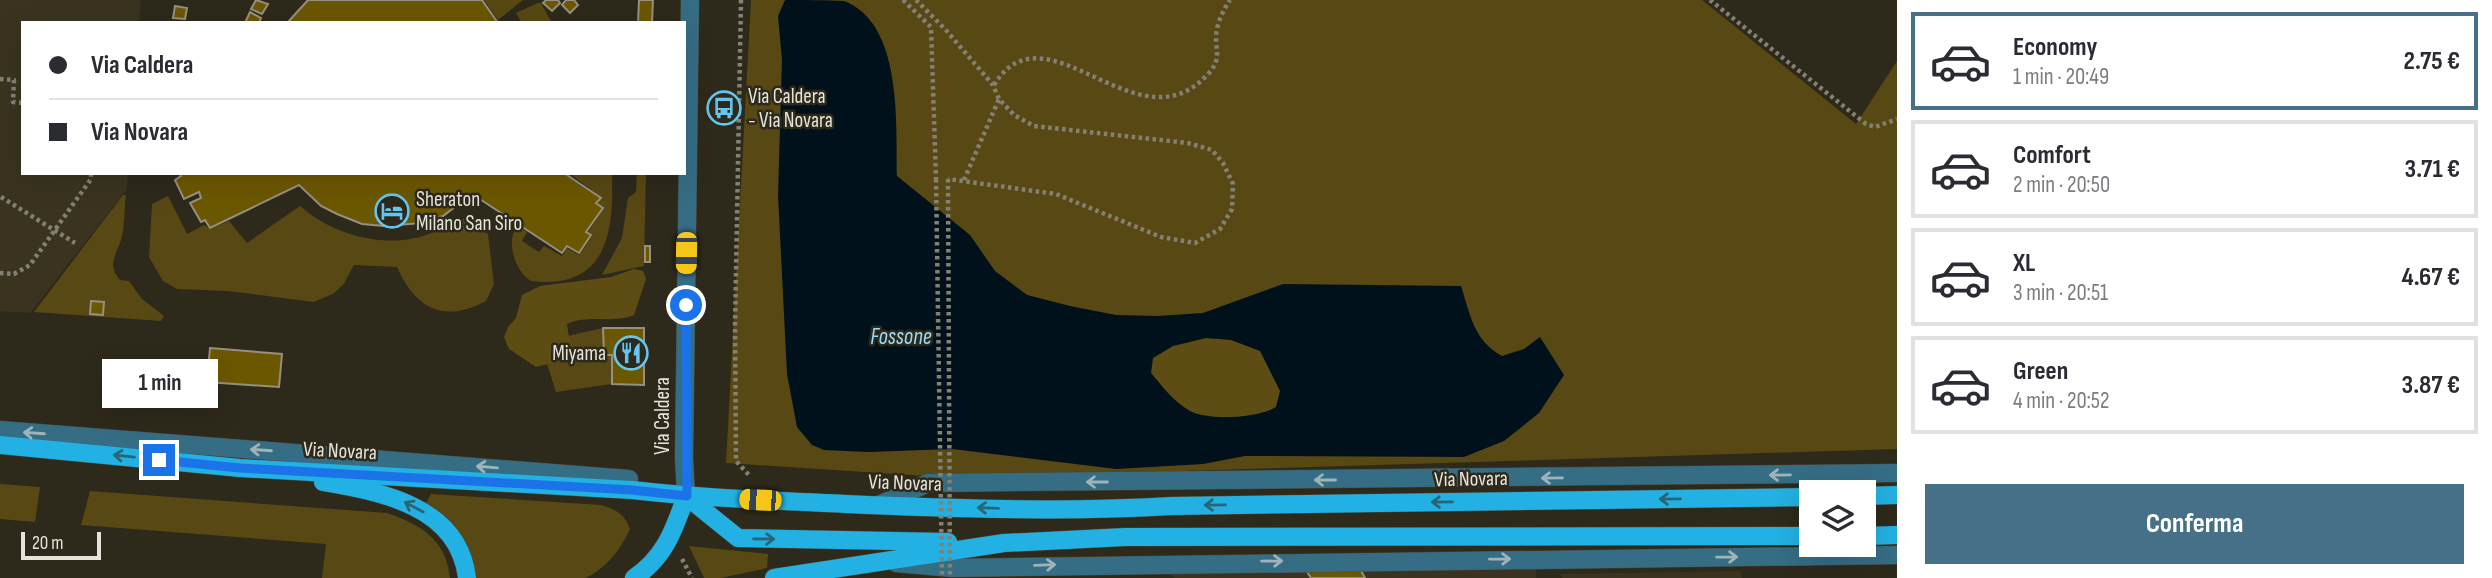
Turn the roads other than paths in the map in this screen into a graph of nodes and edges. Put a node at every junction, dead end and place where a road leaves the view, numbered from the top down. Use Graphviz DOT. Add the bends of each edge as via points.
graph roads {
  1 [pos="690,0"];
  2 [pos="0,430"];
  3 [pos="0,445"];
  4 [pos="240,468"];
  5 [pos="1897,473"];
  6 [pos="629,479"];
  7 [pos="1897,495"];
  8 [pos="687,496"];
  9 [pos="1799,496"];
  10 [pos="1876,496"];
  11 [pos="879,505"];
  12 [pos="1897,535"];
  13 [pos="1799,536"];
  14 [pos="1876,536"];
  15 [pos="1004,542"];
  16 [pos="1897,555"];
  17 [pos="872,561"];
  18 [pos="467,578"];
  19 [pos="634,578"];
  20 [pos="775,578"];
  1 -- 8 [label="street, Via Caldera"];
  6 -- 2 [label="street, one-way"];
  4 -- 3 [label="main road, Via Novara, one-way"];
  4 -- 8 [label="main road, Via Novara"];
  18 -- 4 [label="main road, one-way" via="463,555 453,540 428,514 410,504 363,489"];
  5 -- 11 [label="street, one-way" via="928,483"];
  7 -- 10 [label="main road"];
  8 -- 11 [label="main road, Via Novara"];
  8 -- 15 [label="main road, one-way" via="738,538"];
  8 -- 19 [label="main road" via="669,544 652,566"];
  9 -- 11 [label="main road, Via Novara, one-way" via="1186,505 1080,511"];
  12 -- 14 [label="main road"];
  13 -- 15 [label="main road" via="1125,537"];
  15 -- 17 [label="main road"];
  17 -- 16 [label="street, one-way" via="952,568"];
  17 -- 20 [label="main road"];
}
